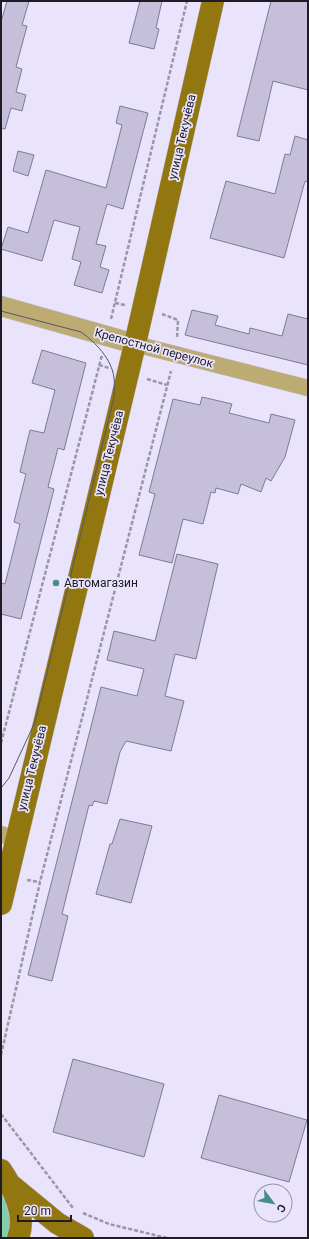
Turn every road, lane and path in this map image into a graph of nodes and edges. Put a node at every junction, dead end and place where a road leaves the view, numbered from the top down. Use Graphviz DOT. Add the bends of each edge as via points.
graph roads {
  1 [pos="187,1"];
  2 [pos="213,1"];
  3 [pos="1,306"];
  4 [pos="178,320"];
  5 [pos="107,335"];
  6 [pos="135,344"];
  7 [pos="175,354"];
  8 [pos="308,388"];
  9 [pos="1,743"];
  10 [pos="8,836"];
  11 [pos="1,904"];
  12 [pos="1,1055"];
  13 [pos="1,1114"];
  14 [pos="7,1178"];
  15 [pos="75,1210"];
  16 [pos="82,1213"];
  17 [pos="18,1238"];
  18 [pos="83,1238"];
  19 [pos="167,1238"];
  1 -- 5 [label="path"];
  2 -- 6 [label="main road, улица Текучёва"];
  3 -- 5 [label="street, Крепостной переулок"];
  4 -- 7 [label="path"];
  5 -- 6 [label="street, Крепостной переулок"];
  5 -- 9 [label="path"];
  6 -- 7 [label="street, Крепостной переулок"];
  6 -- 10 [label="main road, улица Текучёва"];
  7 -- 8 [label="street, Крепостной переулок"];
  7 -- 12 [label="path" via="40,882"];
  10 -- 11 [label="main road, улица Текучёва"];
  13 -- 15 [label="path"];
  14 -- 17 [label="main road" via="20,1212"];
  14 -- 18 [label="main road" via="57,1223"];
  16 -- 19 [label="path" via="109,1224"];
}
